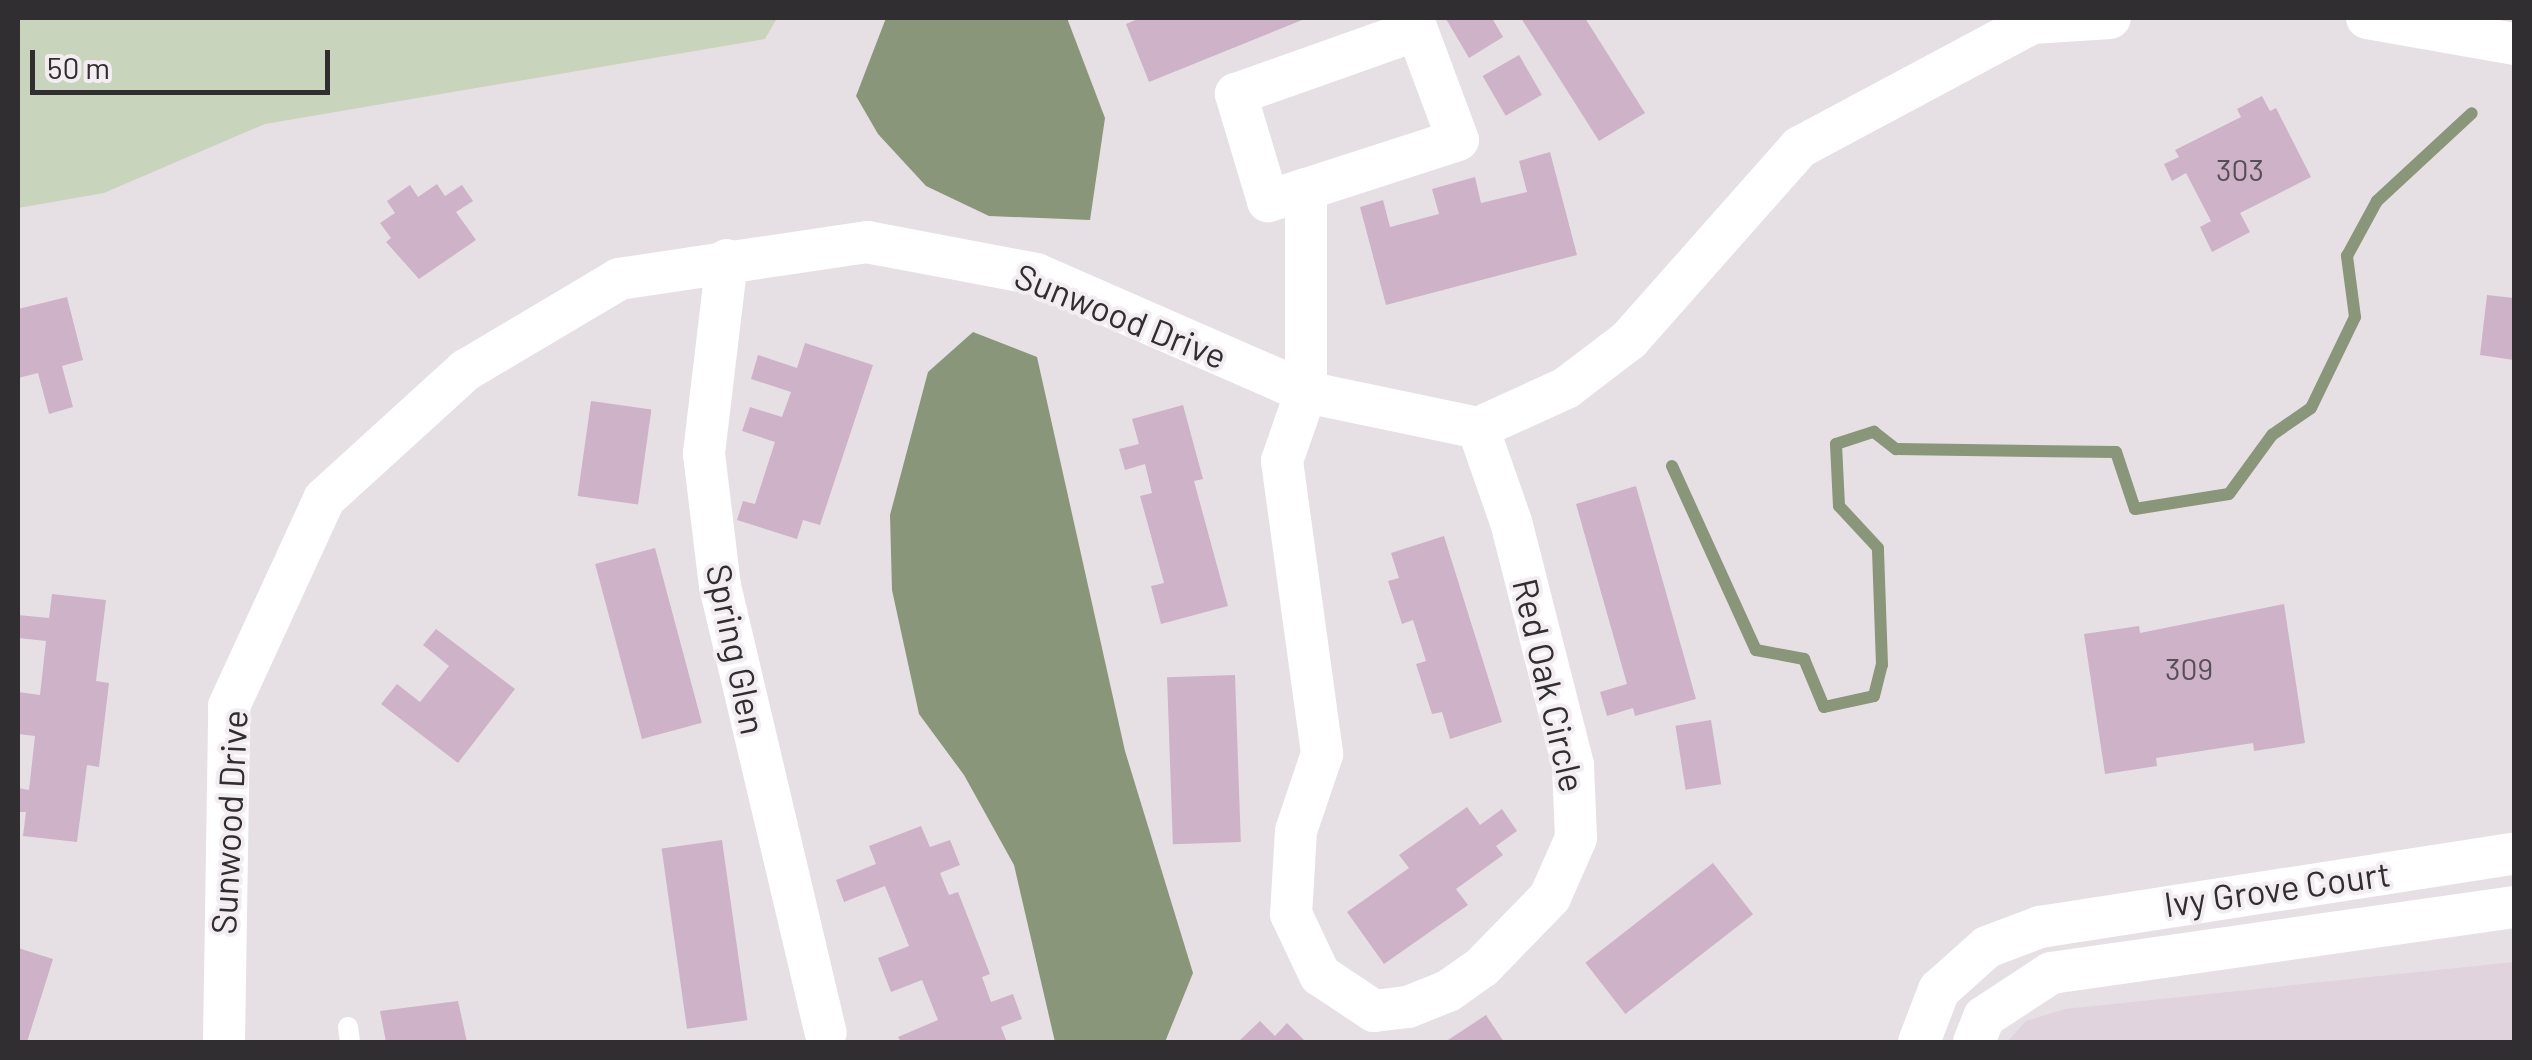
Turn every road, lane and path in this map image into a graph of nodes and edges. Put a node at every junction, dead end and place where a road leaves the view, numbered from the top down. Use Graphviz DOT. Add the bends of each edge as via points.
graph roads {
  1 [pos="2110,18"];
  2 [pos="2368,18"];
  3 [pos="2514,44"];
  4 [pos="1306,189"];
  5 [pos="727,260"];
  6 [pos="1306,392"];
  7 [pos="1478,428"];
  8 [pos="2514,854"];
  9 [pos="2514,907"];
  10 [pos="2040,927"];
  11 [pos="2051,973"];
  12 [pos="826,1032"];
  13 [pos="224,1042"];
  14 [pos="1920,1042"];
  15 [pos="1974,1042"];
  1 -- 7 [label="street" via="2032,23 1800,147 1629,340 1566,388"];
  2 -- 3 [label="street"];
  4 -- 4 [label="street" via="1458,140 1417,30 1236,94 1268,200"];
  4 -- 6 [label="street, Red Oak Circle"];
  5 -- 6 [label="street, Sunwood Drive" via="866,242 1036,274"];
  5 -- 12 [label="street, Spring Glen" via="704,454 720,586"];
  5 -- 13 [label="street, Sunwood Drive" via="618,278 466,370 324,499 228,706"];
  6 -- 7 [label="street, Sunwood Drive"];
  6 -- 7 [label="street, Red Oak Circle" via="1282,461 1322,754 1296,831 1291,914 1320,975 1374,1011 1448,990 1482,966 1550,896 1576,838 1573,765 1511,522"];
  8 -- 10 [label="street, Ivy Grove Court"];
  9 -- 11 [label="street, Ivy Grove Court"];
  10 -- 11 [label="street"];
  10 -- 14 [label="street, Ivy Grove Court" via="1987,947 1939,990"];
  11 -- 15 [label="street, Ivy Grove Court" via="1984,1017"];
}
